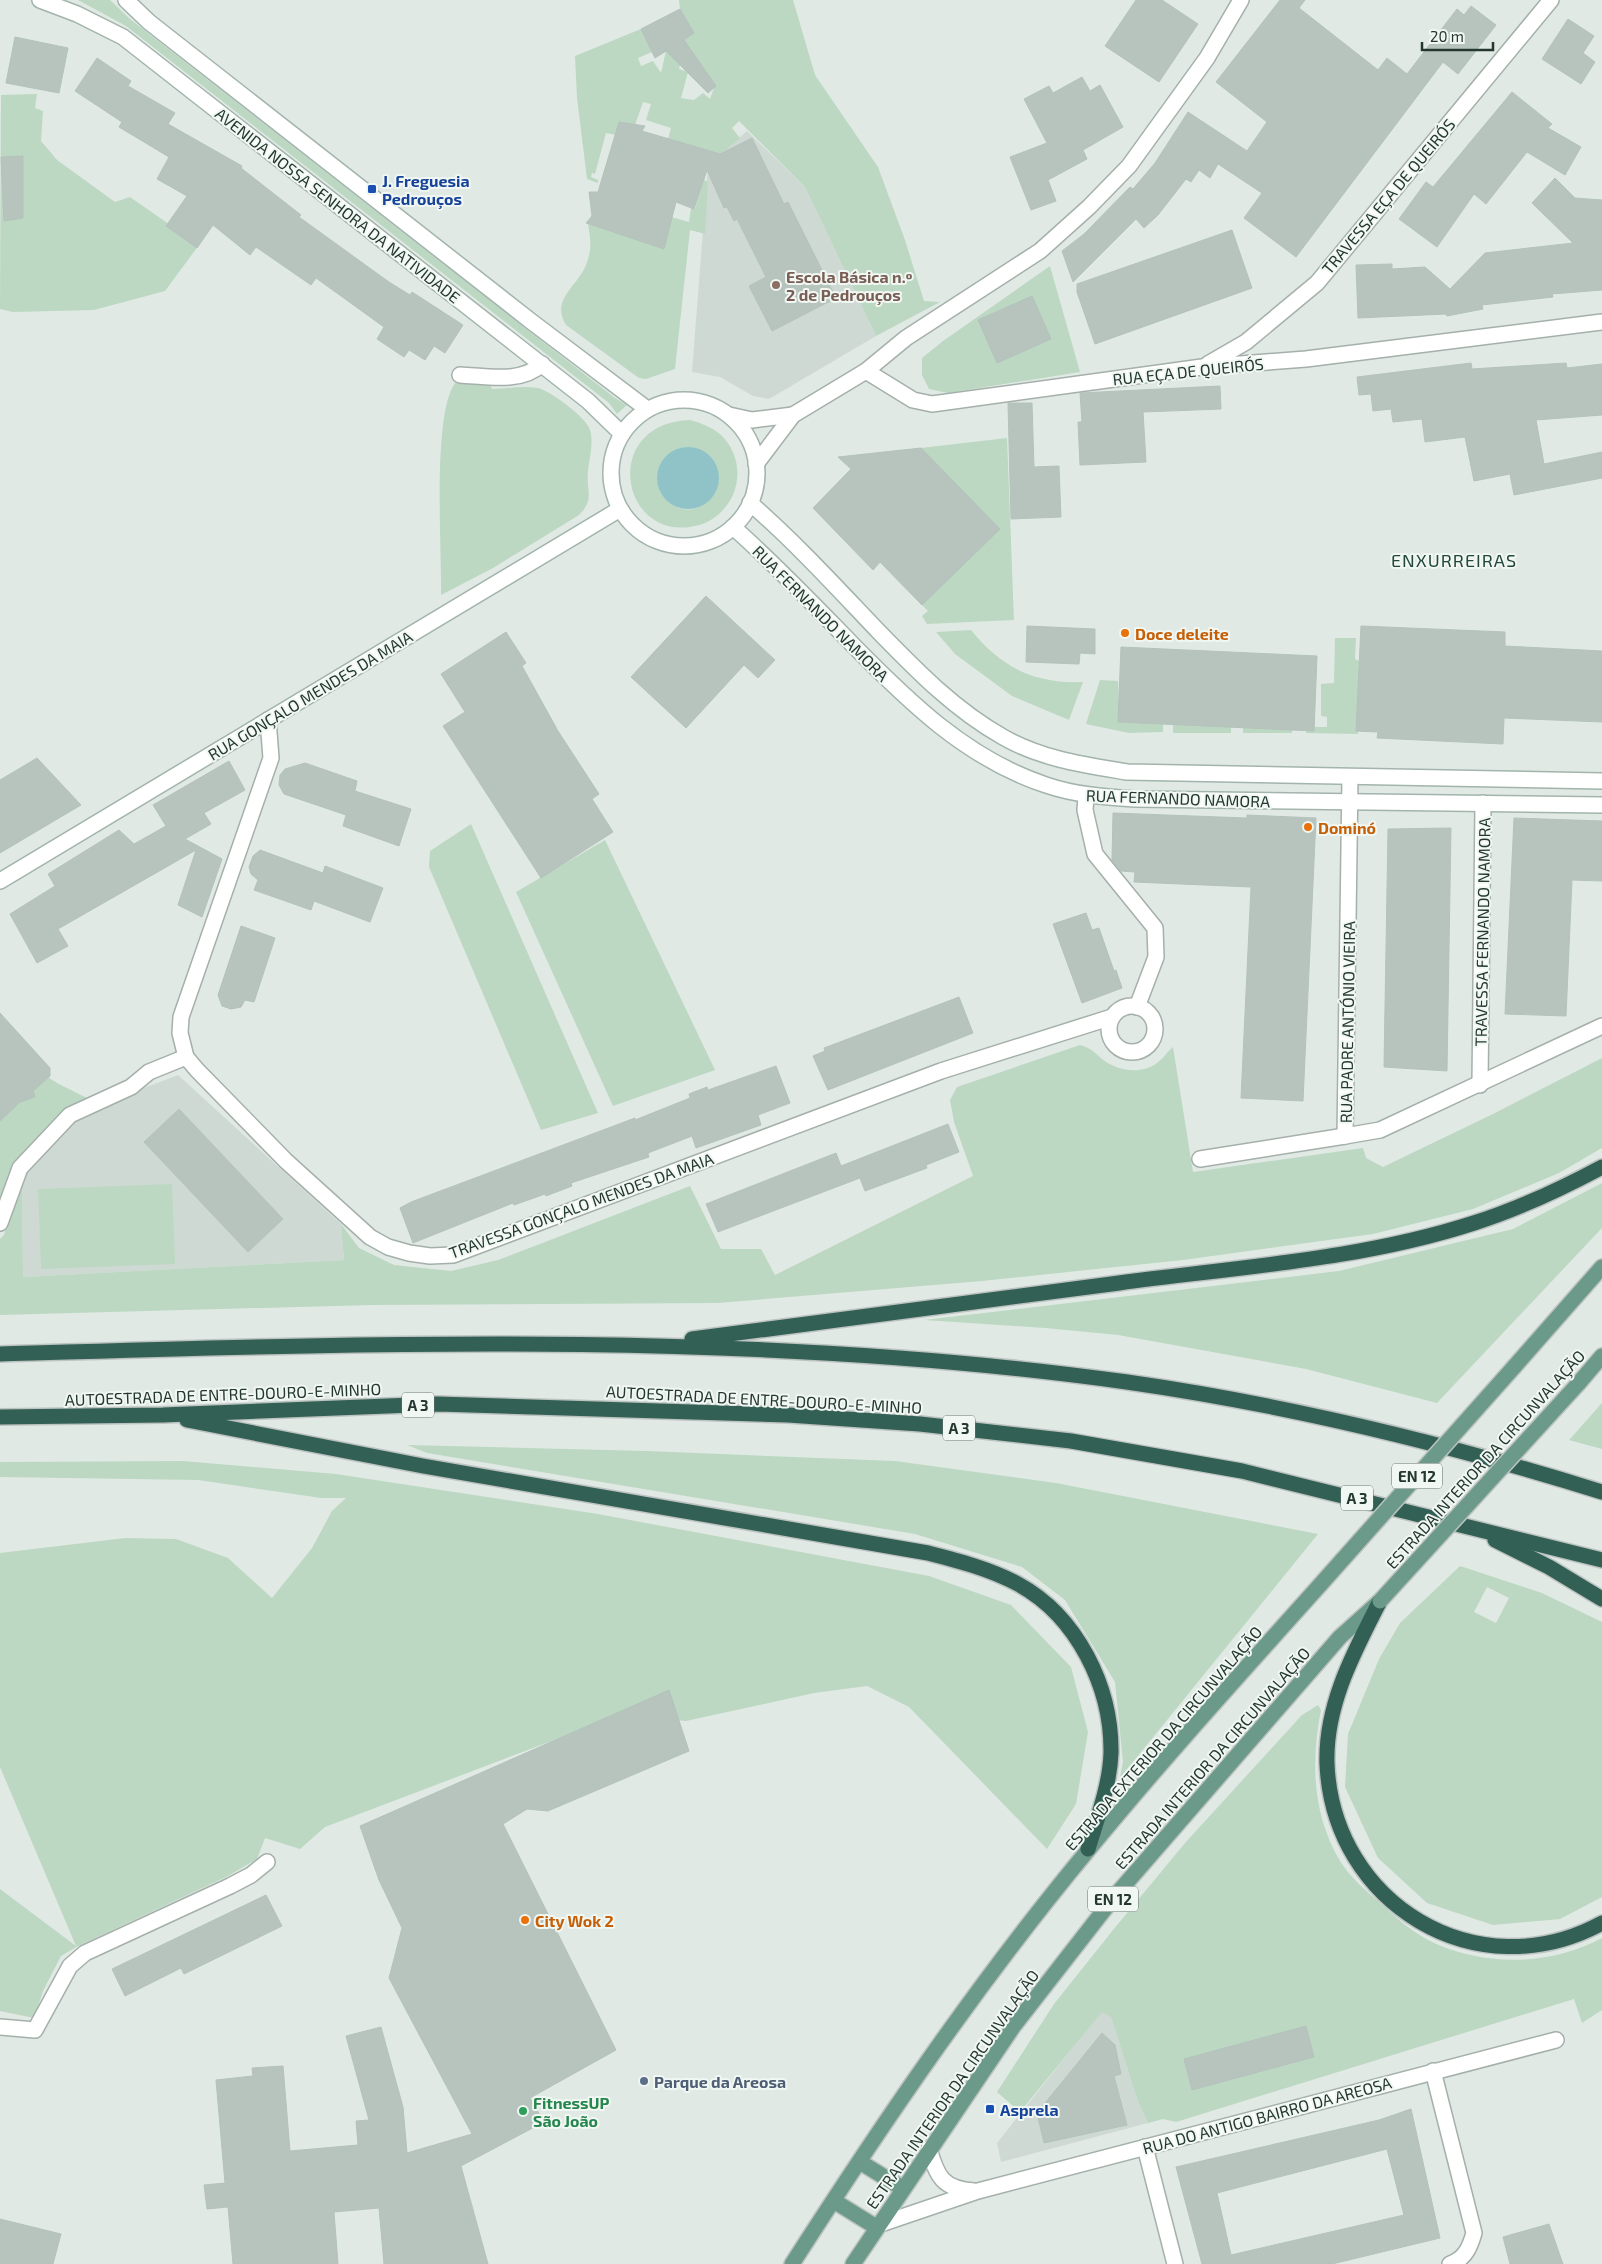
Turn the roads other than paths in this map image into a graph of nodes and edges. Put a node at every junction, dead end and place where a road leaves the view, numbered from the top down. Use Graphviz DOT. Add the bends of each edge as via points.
graph roads {
  1 [pos="40,0"];
  2 [pos="126,0"];
  3 [pos="1241,0"];
  4 [pos="1551,0"];
  5 [pos="1602,322"];
  6 [pos="542,364"];
  7 [pos="1202,367"];
  8 [pos="866,371"];
  9 [pos="460,375"];
  10 [pos="647,409"];
  11 [pos="793,414"];
  12 [pos="728,415"];
  13 [pos="622,434"];
  14 [pos="756,464"];
  15 [pos="750,504"];
  16 [pos="620,509"];
  17 [pos="733,527"];
  18 [pos="268,720"];
  19 [pos="1350,777"];
  20 [pos="1484,780"];
  21 [pos="1602,781"];
  22 [pos="1086,796"];
  23 [pos="1351,803"];
  24 [pos="1483,803"];
  25 [pos="1602,805"];
  26 [pos="0,881"];
  27 [pos="1137,1007"];
  28 [pos="1112,1017"];
  29 [pos="1602,1026"];
  30 [pos="186,1057"];
  31 [pos="1480,1084"];
  32 [pos="1345,1136"];
  33 [pos="1200,1159"];
  34 [pos="1602,1167"];
  35 [pos="0,1223"];
  36 [pos="1602,1267"];
  37 [pos="654,1344"];
  38 [pos="0,1354"];
  39 [pos="1602,1356"];
  40 [pos="163,1415"];
  41 [pos="0,1418"];
  42 [pos="1602,1492"];
  43 [pos="1471,1528"];
  44 [pos="1602,1560"];
  45 [pos="1602,1599"];
  46 [pos="1380,1601"];
  47 [pos="1088,1849"];
  48 [pos="267,1862"];
  49 [pos="1602,1923"];
  50 [pos="0,2027"];
  51 [pos="1556,2040"];
  52 [pos="1433,2071"];
  53 [pos="1145,2147"];
  54 [pos="929,2149"];
  55 [pos="860,2162"];
  56 [pos="902,2188"];
  57 [pos="978,2191"];
  58 [pos="834,2201"];
  59 [pos="877,2226"];
  60 [pos="792,2264"];
  61 [pos="853,2264"];
  62 [pos="1175,2264"];
  63 [pos="1450,2264"];
  1 -- 6 [label="street, AVENIDA NOSSA SENHORA DA NATIVIDADE" via="123,37"];
  2 -- 10 [label="street, AVENIDA NOSSA SENHORA DA NATIVIDADE" via="149,22"];
  3 -- 8 [label="street" via="1207,58 1129,166 1089,207 1040,251 906,338"];
  4 -- 7 [label="street, TRAVESSA EÇA DE QUEIRÓS" via="1316,283 1246,342"];
  5 -- 7 [label="street, RUA EÇA DE QUEIRÓS" via="1306,359"];
  6 -- 9 [label="street" via="536,370 511,377"];
  6 -- 13 [label="street, AVENIDA NOSSA SENHORA DA NATIVIDADE"];
  7 -- 8 [label="street, RUA EÇA DE QUEIRÓS" via="932,404 913,400"];
  8 -- 11 [label="street"];
  10 -- 12 [label="street" via="678,400 696,400"];
  10 -- 13 [label="street"];
  11 -- 12 [label="street" via="758,420"];
  11 -- 14 [label="street"];
  12 -- 14 [label="street" via="751,445"];
  13 -- 16 [label="street" via="613,452 610,471"];
  14 -- 15 [label="street" via="757,477"];
  15 -- 17 [label="street"];
  15 -- 19 [label="street, RUA FERNANDO NAMORA" via="785,534 943,695 1004,738 1037,753 1081,765 1127,772"];
  16 -- 17 [label="street" via="634,527 652,539 672,545 715,539"];
  16 -- 18 [label="street, RUA GONÇALO MENDES DA MAIA"];
  17 -- 22 [label="street, RUA FERNANDO NAMORA" via="898,691 956,740 1010,771 1046,786"];
  18 -- 26 [label="street, RUA GONÇALO MENDES DA MAIA"];
  18 -- 30 [label="street" via="271,758 181,1017 180,1033"];
  19 -- 20 [label="street, RUA FERNANDO NAMORA"];
  19 -- 23 [label="street, RUA PADRE ANTÓNIO VIEIRA"];
  20 -- 21 [label="street, RUA FERNANDO NAMORA"];
  20 -- 24 [label="street, TRAVESSA FERNANDO NAMORA"];
  22 -- 23 [label="street, RUA FERNANDO NAMORA" via="1135,800"];
  22 -- 27 [label="street" via="1085,810 1095,854 1155,928 1156,957"];
  23 -- 24 [label="street, RUA FERNANDO NAMORA"];
  23 -- 32 [label="street, RUA PADRE ANTÓNIO VIEIRA"];
  24 -- 25 [label="street, RUA FERNANDO NAMORA"];
  24 -- 31 [label="street, TRAVESSA FERNANDO NAMORA"];
  27 -- 28 [label="street, TRAVESSA GONÇALO MENDES DA MAIA" via="1123,1008"];
  27 -- 28 [label="street" via="1145,1010 1154,1022 1153,1037 1144,1049 1129,1052 1115,1046 1109,1032"];
  28 -- 30 [label="street, TRAVESSA GONÇALO MENDES DA MAIA" via="940,1071 452,1255 430,1256 388,1247 370,1237 286,1161"];
  29 -- 31 [label="street, RUA PADRE ANTÓNIO VIEIRA"];
  30 -- 35 [label="street" via="149,1072 131,1087 70,1115 20,1168"];
  31 -- 32 [label="street, RUA PADRE ANTÓNIO VIEIRA" via="1380,1130"];
  32 -- 33 [label="street"];
  34 -- 37 [label="highway" via="1513,1209 1475,1223 1396,1244"];
  36 -- 47 [label="main road, ESTRADA EXTERIOR DA CIRCUNVALAÇÃO / EN 12, bridge"];
  37 -- 38 [label="highway"];
  37 -- 42 [label="highway" via="936,1360 1130,1383 1261,1406 1381,1432"];
  39 -- 46 [label="main road, ESTRADA INTERIOR DA CIRCUNVALAÇÃO / EN 12, bridge"];
  40 -- 41 [label="highway, AUTOESTRADA DE ENTRE-DOURO-E-MINHO / A 3"];
  40 -- 43 [label="highway, AUTOESTRADA DE ENTRE-DOURO-E-MINHO / A 3" via="438,1404 788,1415 920,1424 1071,1441 1169,1457 1360,1499"];
  40 -- 47 [label="highway" via="423,1466 928,1554 966,1563 1019,1584 1037,1596 1079,1641 1102,1692 1109,1721 1111,1754"];
  43 -- 44 [label="highway, AUTOESTRADA DE ENTRE-DOURO-E-MINHO / A 3"];
  43 -- 45 [label="highway" via="1549,1567"];
  46 -- 49 [label="highway" via="1336,1695 1328,1733 1330,1794 1337,1820 1359,1864 1409,1916 1431,1929 1478,1945 1523,1948 1572,1936"];
  46 -- 54 [label="main road, ESTRADA INTERIOR DA CIRCUNVALAÇÃO / EN 12" via="1340,1637 1115,1896 1013,2027"];
  47 -- 55 [label="main road, ESTRADA EXTERIOR DA CIRCUNVALAÇÃO / EN 12" via="923,2065"];
  48 -- 50 [label="street" via="230,1886 85,1953 64,1974 34,2030"];
  51 -- 52 [label="street, RUA DO ANTIGO BAIRRO DA AREOSA"];
  52 -- 53 [label="street, RUA DO ANTIGO BAIRRO DA AREOSA"];
  52 -- 63 [label="street" via="1474,2233 1470,2248 1458,2261"];
  53 -- 57 [label="street, RUA DO ANTIGO BAIRRO DA AREOSA"];
  53 -- 62 [label="street"];
  54 -- 56 [label="main road, ESTRADA INTERIOR DA CIRCUNVALAÇÃO / EN 12"];
  54 -- 57 [label="street, RUA DO ANTIGO BAIRRO DA AREOSA" via="944,2183 960,2190"];
  55 -- 56 [label="main road"];
  55 -- 58 [label="main road, ESTRADA EXTERIOR DA CIRCUNVALAÇÃO / EN 12"];
  56 -- 59 [label="main road, ESTRADA INTERIOR DA CIRCUNVALAÇÃO / EN 12"];
  57 -- 59 [label="street, RUA DO ANTIGO BAIRRO DA AREOSA"];
  58 -- 59 [label="main road"];
  58 -- 60 [label="main road, ESTRADA EXTERIOR DA CIRCUNVALAÇÃO / EN 12"];
  59 -- 61 [label="main road, ESTRADA INTERIOR DA CIRCUNVALAÇÃO / EN 12"];
}
